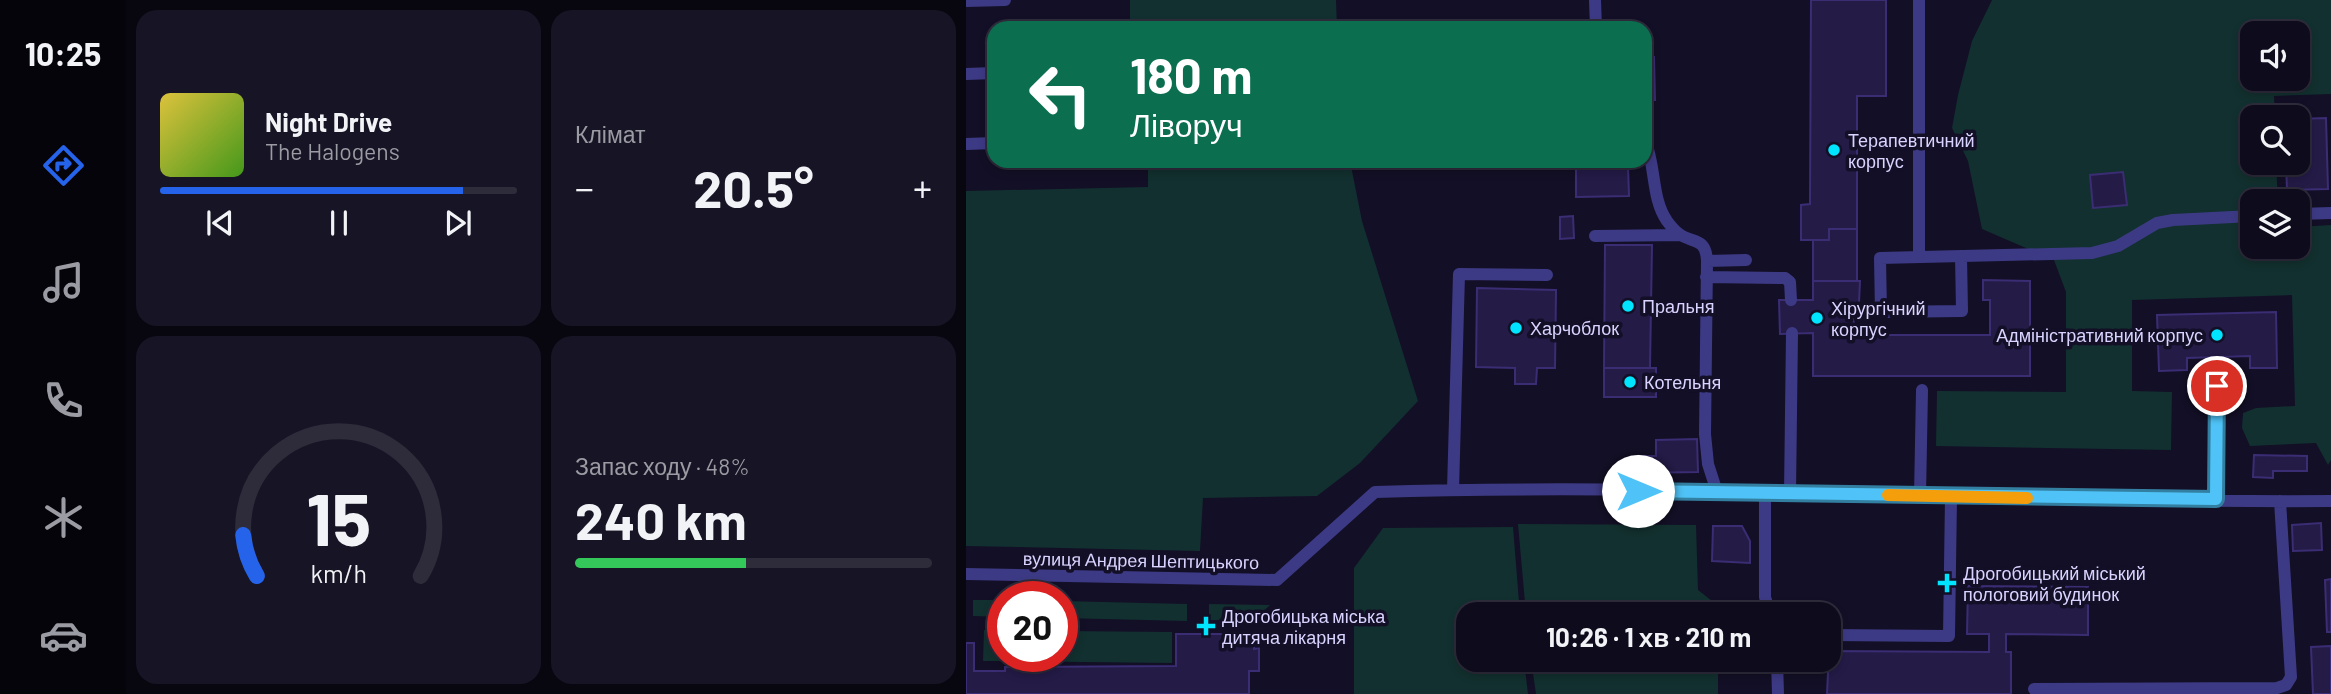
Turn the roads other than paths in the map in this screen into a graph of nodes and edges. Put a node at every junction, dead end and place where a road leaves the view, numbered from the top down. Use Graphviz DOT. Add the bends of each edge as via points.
graph roads {
  1 [pos="1004,0"];
  2 [pos="1595,0"];
  3 [pos="1919,0"];
  4 [pos="966,1"];
  5 [pos="1596,21"];
  6 [pos="987,73"];
  7 [pos="966,74"];
  8 [pos="987,143"];
  9 [pos="966,144"];
  10 [pos="1651,168"];
  11 [pos="2331,213"];
  12 [pos="2310,214"];
  13 [pos="2240,217"];
  14 [pos="1680,235"];
  15 [pos="1595,236"];
  16 [pos="1961,256"];
  17 [pos="1919,257"];
  18 [pos="1746,260"];
  19 [pos="1707,261"];
  20 [pos="1547,275"];
  21 [pos="1706,277"];
  22 [pos="1791,300"];
  23 [pos="1792,333"];
  24 [pos="2218,374"];
  25 [pos="1922,390"];
  26 [pos="1454,490"];
  27 [pos="1717,492"];
  28 [pos="1765,493"];
  29 [pos="1790,493"];
  30 [pos="1920,496"];
  31 [pos="1951,496"];
  32 [pos="2216,499"];
  33 [pos="2280,501"];
  34 [pos="2331,501"];
  35 [pos="966,574"];
  36 [pos="1766,602"];
  37 [pos="1841,635"];
  38 [pos="1777,672"];
  39 [pos="2034,689"];
  40 [pos="1778,694"];
  1 -- 4 [label="lane"];
  2 -- 5 [label="lane"];
  3 -- 17 [label="lane"];
  6 -- 7 [label="lane"];
  8 -- 9 [label="lane"];
  10 -- 14 [label="lane" via="1663,216"];
  11 -- 12 [label="lane"];
  13 -- 16 [label="lane" via="2157,223 2118,246 2092,253"];
  14 -- 15 [label="lane"];
  14 -- 19 [label="lane" via="1702,245"];
  16 -- 17 [label="lane"];
  16 -- 17 [label="lane" via="1962,311 1881,312 1880,258"];
  18 -- 19 [label="lane"];
  19 -- 21 [label="lane"];
  20 -- 26 [label="lane" via="1459,274"];
  21 -- 22 [label="lane" via="1785,278 1790,282"];
  21 -- 27 [label="lane" via="1704,435"];
  23 -- 29 [label="lane"];
  24 -- 32 [label="lane"];
  25 -- 30 [label="lane"];
  26 -- 27 [label="lane, вулиця Андрея Шептицького"];
  26 -- 35 [label="lane, вулиця Андрея Шептицького" via="1375,492 1277,580"];
  27 -- 28 [label="lane, вулиця Андрея Шептицького"];
  28 -- 29 [label="lane, вулиця Андрея Шептицького"];
  28 -- 36 [label="lane"];
  29 -- 30 [label="lane, вулиця Андрея Шептицького"];
  30 -- 31 [label="lane, вулиця Андрея Шептицького"];
  31 -- 32 [label="lane, вулиця Андрея Шептицького"];
  31 -- 37 [label="lane" via="1949,636"];
  32 -- 33 [label="lane, вулиця Андрея Шептицького"];
  33 -- 34 [label="lane, вулиця Андрея Шептицького"];
  33 -- 39 [label="lane" via="2291,677 2286,685"];
  38 -- 40 [label="lane"];
}
